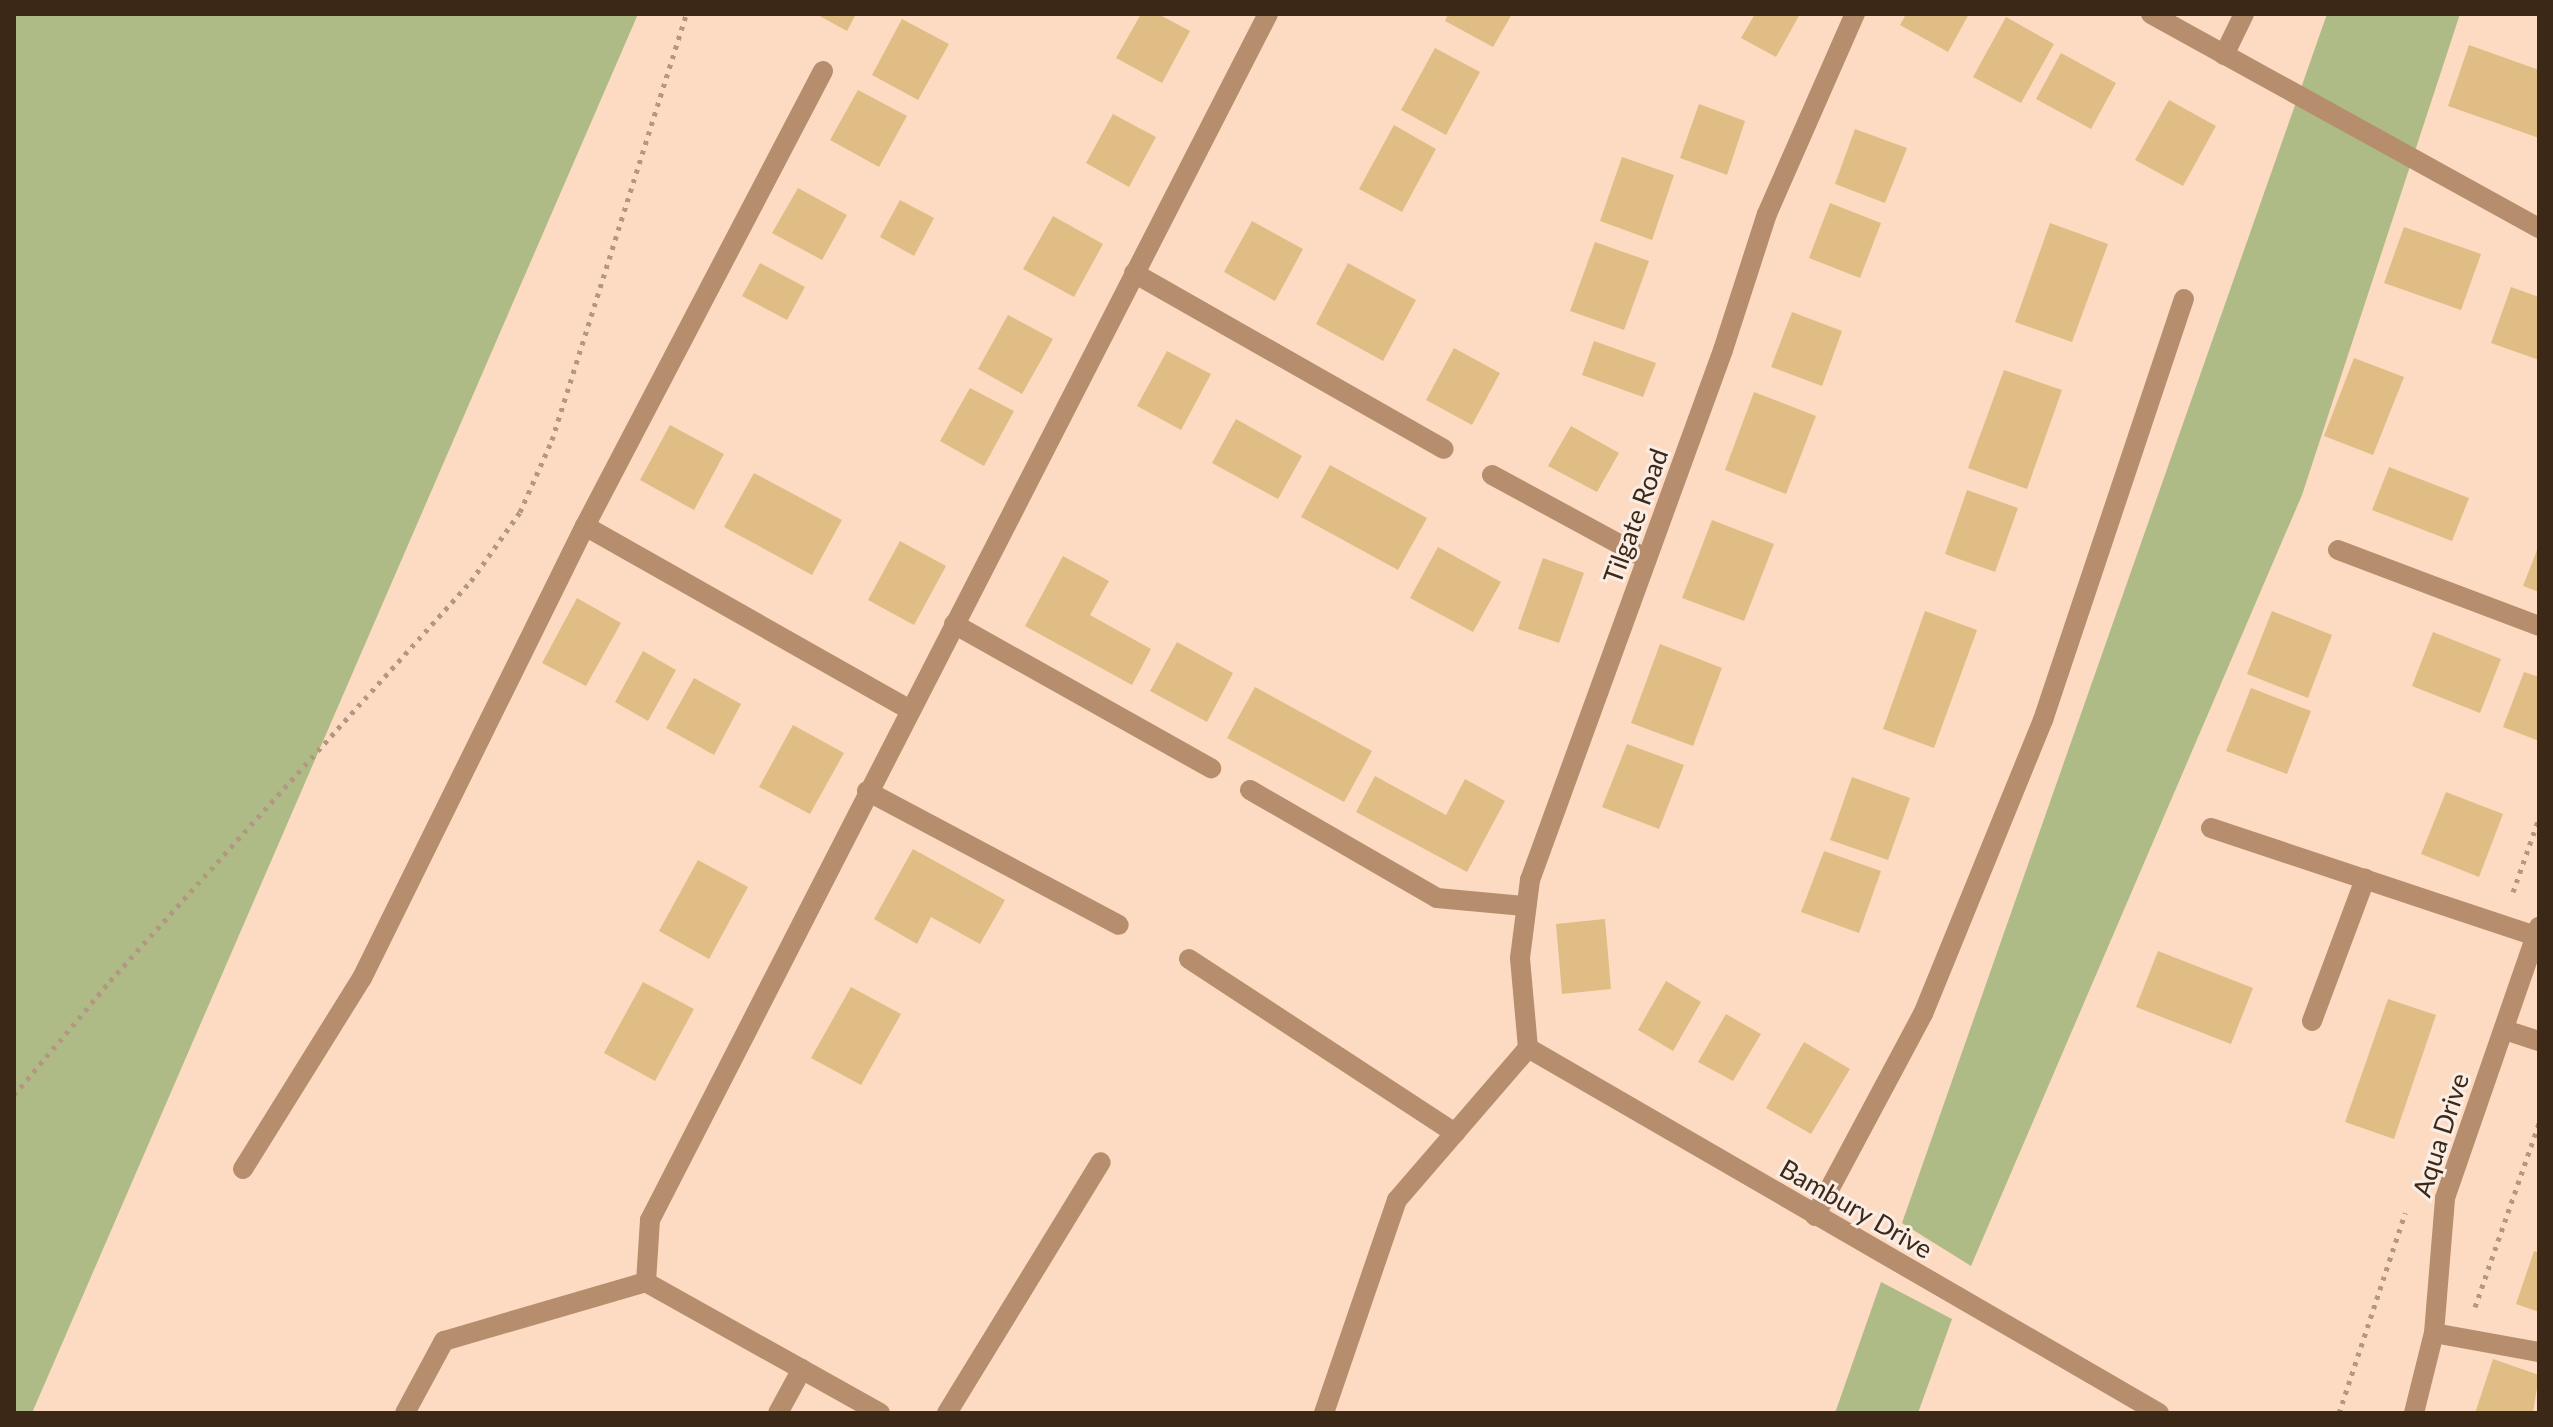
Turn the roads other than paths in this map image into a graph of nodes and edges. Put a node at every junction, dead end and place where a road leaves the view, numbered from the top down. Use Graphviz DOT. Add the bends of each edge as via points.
graph roads {
  1 [pos="1268,14"];
  2 [pos="1855,14"];
  3 [pos="2151,14"];
  4 [pos="2244,14"];
  5 [pos="2224,55"];
  6 [pos="823,71"];
  7 [pos="2539,228"];
  8 [pos="1134,273"];
  9 [pos="2184,299"];
  10 [pos="1444,449"];
  11 [pos="1492,475"];
  12 [pos="585,526"];
  13 [pos="2338,550"];
  14 [pos="1647,559"];
  15 [pos="954,624"];
  16 [pos="2539,626"];
  17 [pos="909,709"];
  18 [pos="1211,768"];
  19 [pos="1250,790"];
  20 [pos="867,791"];
  21 [pos="2211,828"];
  22 [pos="2365,879"];
  23 [pos="1524,906"];
  24 [pos="1119,925"];
  25 [pos="2537,931"];
  26 [pos="1189,959"];
  27 [pos="2312,1021"];
  28 [pos="2505,1030"];
  29 [pos="2539,1041"];
  30 [pos="1528,1048"];
  31 [pos="1455,1133"];
  32 [pos="1101,1162"];
  33 [pos="243,1169"];
  34 [pos="1815,1216"];
  35 [pos="646,1282"];
  36 [pos="2434,1333"];
  37 [pos="2539,1352"];
  38 [pos="802,1369"];
  39 [pos="405,1413"];
  40 [pos="778,1413"];
  41 [pos="880,1413"];
  42 [pos="947,1413"];
  43 [pos="1324,1413"];
  44 [pos="2159,1413"];
  45 [pos="2414,1413"];
  1 -- 8 [label="street"];
  2 -- 14 [label="street, Tilgate Road" via="1767,214"];
  3 -- 5 [label="street"];
  4 -- 5 [label="street"];
  5 -- 7 [label="street"];
  6 -- 12 [label="street"];
  8 -- 10 [label="street"];
  8 -- 15 [label="street"];
  9 -- 34 [label="street" via="2031,749 1923,1014"];
  11 -- 14 [label="street"];
  12 -- 17 [label="street"];
  12 -- 33 [label="street" via="362,978"];
  13 -- 16 [label="street"];
  14 -- 23 [label="street, Tilgate Road"];
  15 -- 17 [label="street"];
  15 -- 18 [label="street"];
  17 -- 20 [label="street"];
  19 -- 23 [label="street" via="1437,898"];
  20 -- 24 [label="street"];
  20 -- 35 [label="street" via="650,1220"];
  21 -- 22 [label="street"];
  22 -- 25 [label="street"];
  22 -- 27 [label="street"];
  23 -- 30 [label="street, Tilgate Road" via="1520,958"];
  25 -- 28 [label="street, Aqua Drive"];
  26 -- 31 [label="street"];
  28 -- 29 [label="street"];
  28 -- 36 [label="street, Aqua Drive" via="2445,1198"];
  30 -- 31 [label="street"];
  30 -- 34 [label="street, Bambury Drive"];
  31 -- 43 [label="street" via="1397,1200"];
  32 -- 42 [label="street"];
  34 -- 44 [label="street, Bambury Drive"];
  35 -- 38 [label="street"];
  35 -- 39 [label="street" via="444,1341"];
  36 -- 37 [label="street"];
  36 -- 45 [label="street, Aqua Drive"];
  38 -- 40 [label="street"];
  38 -- 41 [label="street"];
}
